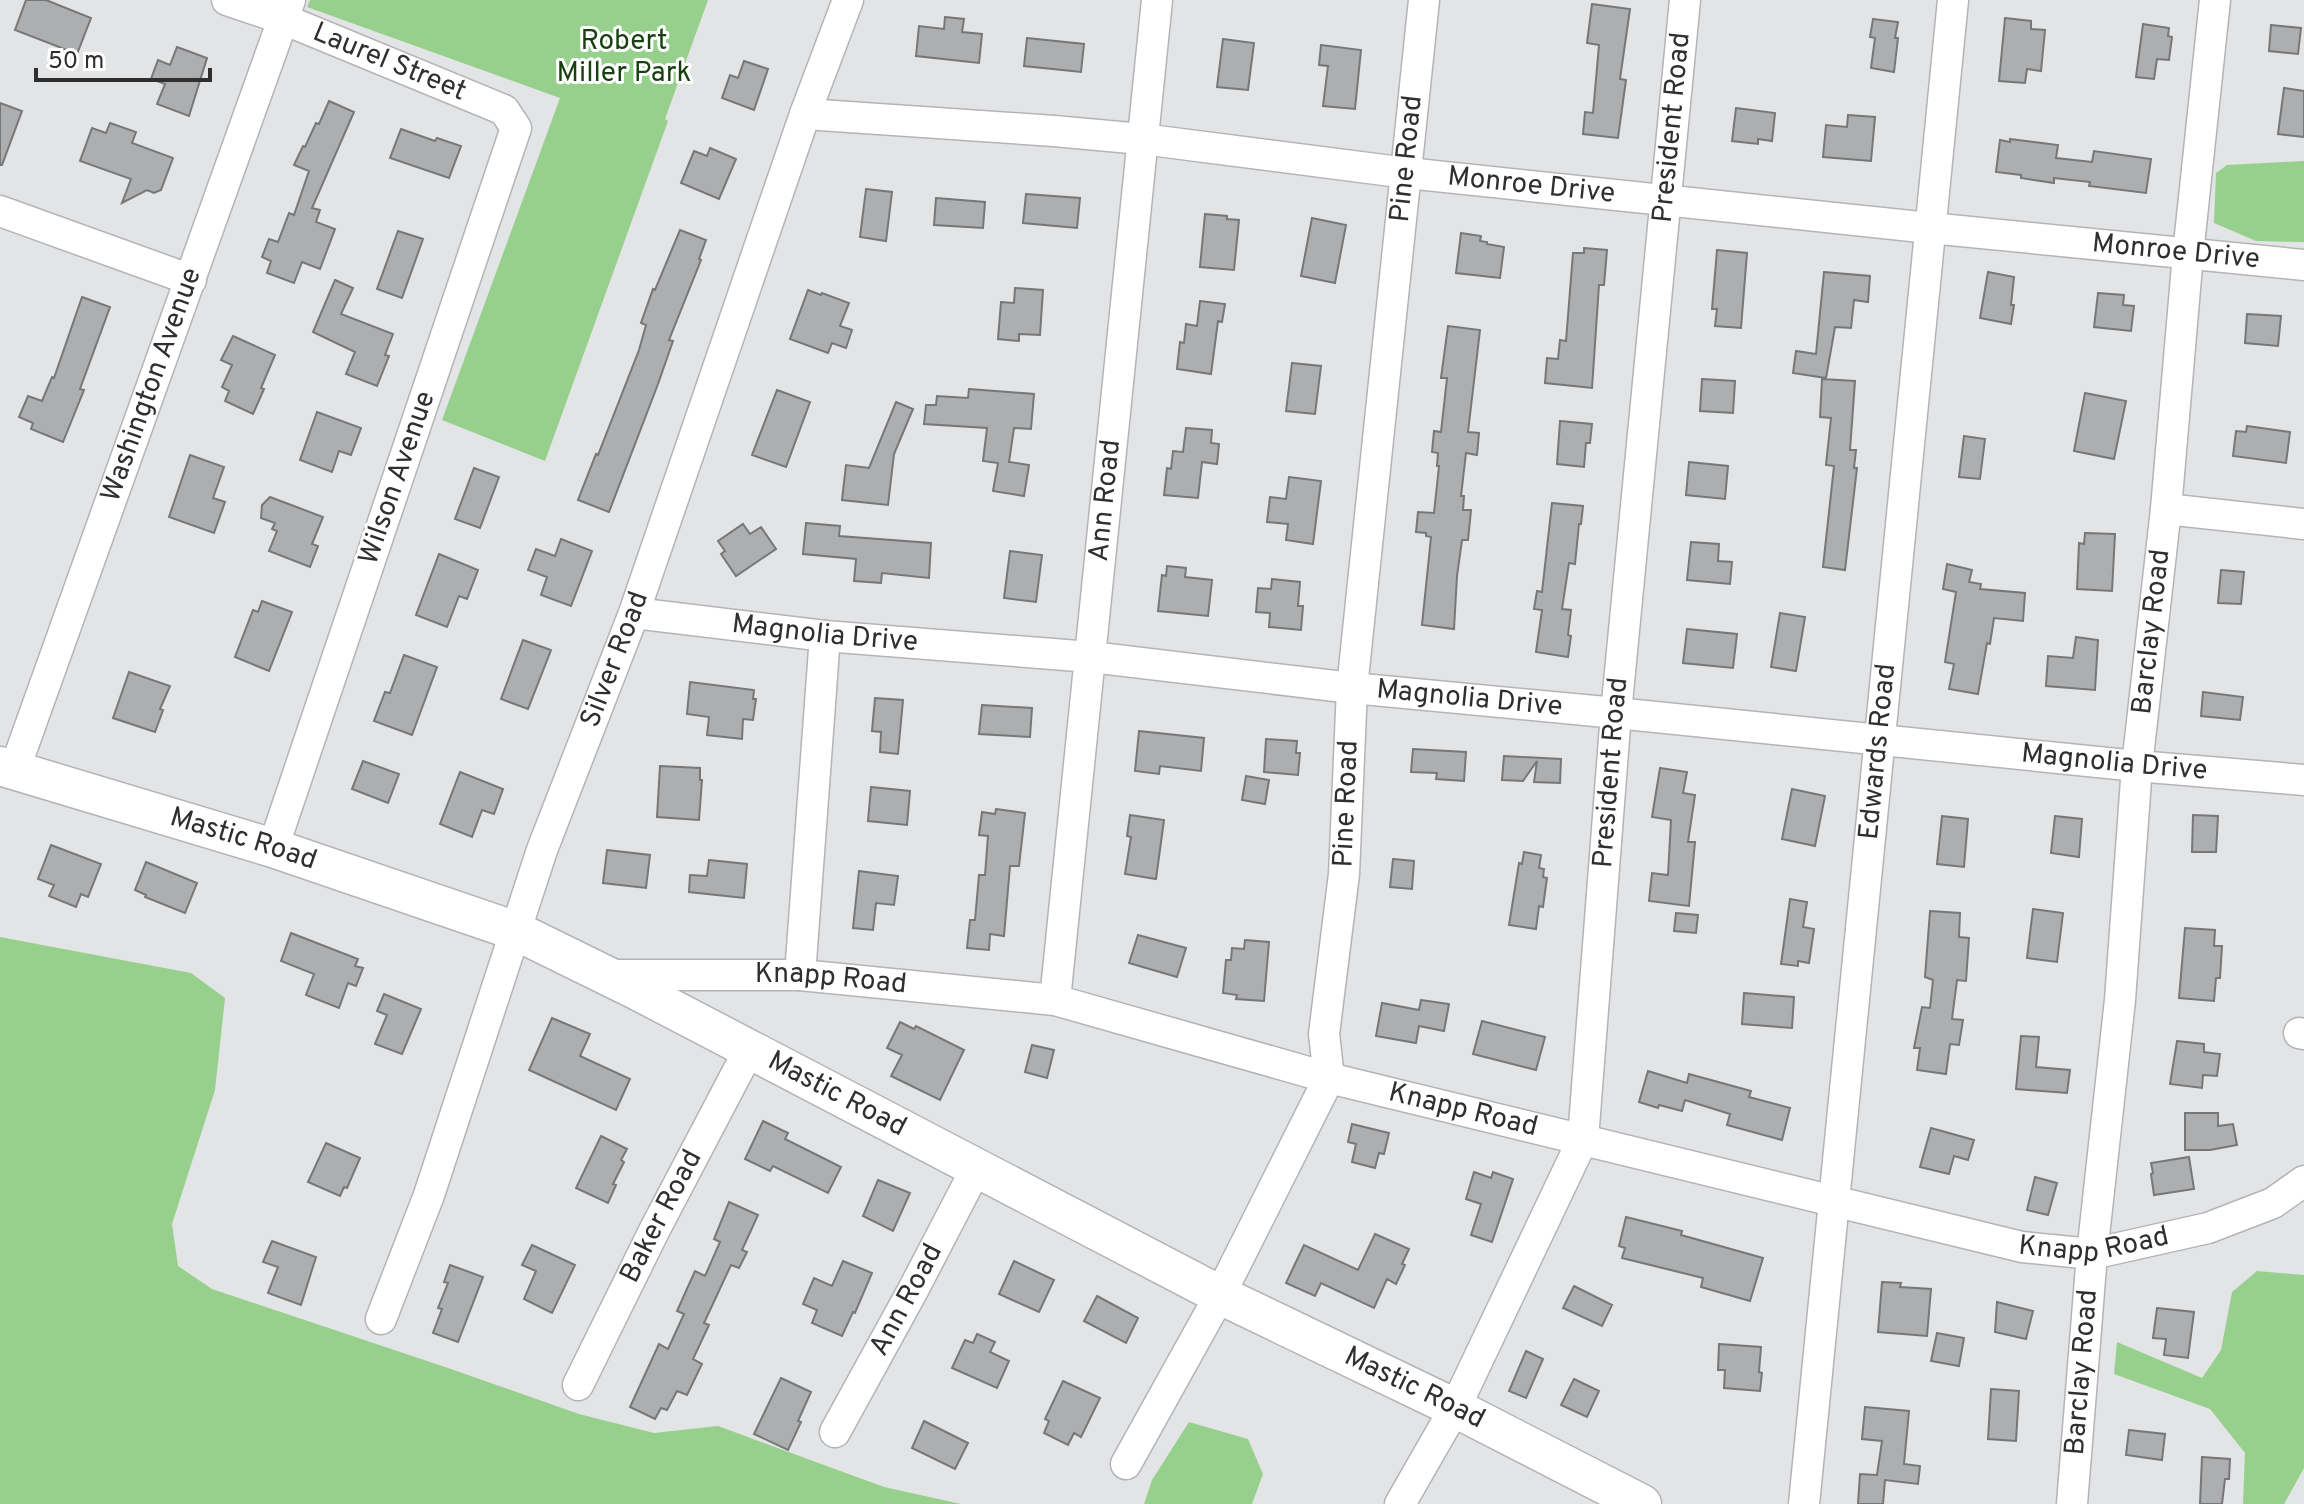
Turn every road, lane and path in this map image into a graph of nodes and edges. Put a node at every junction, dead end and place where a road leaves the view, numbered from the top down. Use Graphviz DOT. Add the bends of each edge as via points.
graph roads {
  1 [pos="227,0"];
  2 [pos="848,0"];
  3 [pos="1157,0"];
  4 [pos="1424,0"];
  5 [pos="1685,0"];
  6 [pos="1953,0"];
  7 [pos="2215,0"];
  8 [pos="286,10"];
  9 [pos="504,110"];
  10 [pos="805,114"];
  11 [pos="1142,139"];
  12 [pos="1407,173"];
  13 [pos="1664,199"];
  14 [pos="0,211"];
  15 [pos="1930,228"];
  16 [pos="2188,254"];
  17 [pos="2304,265"];
  18 [pos="191,280"];
  19 [pos="2166,509"];
  20 [pos="2304,524"];
  21 [pos="634,613"];
  22 [pos="825,636"];
  23 [pos="1091,657"];
  24 [pos="1352,688"];
  25 [pos="1616,713"];
  26 [pos="1879,739"];
  27 [pos="2137,766"];
  28 [pos="7,768"];
  29 [pos="2304,780"];
  30 [pos="273,848"];
  31 [pos="516,931"];
  32 [pos="606,975"];
  33 [pos="800,975"];
  34 [pos="1055,1000"];
  35 [pos="749,1050"];
  36 [pos="1329,1078"];
  37 [pos="1583,1139"];
  38 [pos="976,1169"];
  39 [pos="2304,1181"];
  40 [pos="1834,1200"];
  41 [pos="2092,1254"];
  42 [pos="1220,1295"];
  43 [pos="381,1319"];
  44 [pos="578,1385"];
  45 [pos="1455,1408"];
  46 [pos="835,1432"];
  47 [pos="1126,1464"];
  48 [pos="1400,1504"];
  49 [pos="1642,1504"];
  50 [pos="1804,1504"];
  51 [pos="2072,1504"];
  1 -- 8 [label="street, Laurel Street"];
  2 -- 10 [label="street, Silver Road"];
  3 -- 11 [label="street, Ann Road"];
  4 -- 12 [label="street, Pine Road"];
  5 -- 13 [label="street, President Road"];
  6 -- 15 [label="street, Edwards Road"];
  7 -- 16 [label="street, Barclay Road"];
  8 -- 9 [label="street, Laurel Street"];
  8 -- 18 [label="street, Washington Avenue"];
  9 -- 30 [label="street, Wilson Avenue" via="516,128"];
  10 -- 11 [label="street, Monroe Drive"];
  10 -- 21 [label="street, Silver Road"];
  11 -- 12 [label="street, Monroe Drive"];
  11 -- 23 [label="street, Ann Road"];
  12 -- 13 [label="street, Monroe Drive"];
  12 -- 24 [label="street, Pine Road"];
  13 -- 15 [label="street, Monroe Drive"];
  13 -- 25 [label="street, President Road"];
  14 -- 18 [label="street"];
  15 -- 16 [label="street, Monroe Drive"];
  15 -- 26 [label="street, Edwards Road"];
  16 -- 17 [label="street, Monroe Drive"];
  16 -- 19 [label="street, Barclay Road"];
  18 -- 28 [label="street, Washington Avenue"];
  19 -- 20 [label="street"];
  19 -- 27 [label="street, Barclay Road"];
  21 -- 22 [label="street, Magnolia Drive"];
  21 -- 31 [label="street, Silver Road"];
  22 -- 23 [label="street, Magnolia Drive"];
  22 -- 33 [label="street"];
  23 -- 24 [label="street, Magnolia Drive"];
  23 -- 34 [label="street, Ann Road"];
  24 -- 25 [label="street, Magnolia Drive"];
  24 -- 36 [label="street, Pine Road" via="1344,874 1324,1034"];
  25 -- 26 [label="street, Magnolia Drive"];
  25 -- 37 [label="street, President Road"];
  26 -- 27 [label="street, Magnolia Drive"];
  26 -- 40 [label="street, Edwards Road"];
  27 -- 29 [label="street, Magnolia Drive"];
  27 -- 41 [label="street, Barclay Road" via="2120,1000"];
  28 -- 30 [label="main road, Mastic Road"];
  30 -- 31 [label="main road, Mastic Road"];
  31 -- 32 [label="main road, Mastic Road"];
  31 -- 43 [label="street, Silver Road" via="429,1195"];
  32 -- 33 [label="street, Knapp Road"];
  32 -- 35 [label="main road, Mastic Road"];
  33 -- 34 [label="street, Knapp Road"];
  34 -- 36 [label="street, Knapp Road"];
  35 -- 38 [label="main road, Mastic Road"];
  35 -- 44 [label="street, Baker Road"];
  36 -- 37 [label="street, Knapp Road"];
  36 -- 42 [label="street"];
  37 -- 40 [label="street, Knapp Road"];
  37 -- 45 [label="street, President Road"];
  38 -- 42 [label="main road, Mastic Road"];
  38 -- 46 [label="street, Ann Road"];
  39 -- 41 [label="street, Knapp Road" via="2273,1203 2208,1228"];
  40 -- 41 [label="street, Knapp Road" via="2022,1247"];
  40 -- 50 [label="street, Edwards Road"];
  41 -- 51 [label="street, Barclay Road"];
  42 -- 45 [label="main road, Mastic Road"];
  42 -- 47 [label="street"];
  45 -- 48 [label="street, President Road"];
  45 -- 49 [label="main road, Mastic Road"];
}
